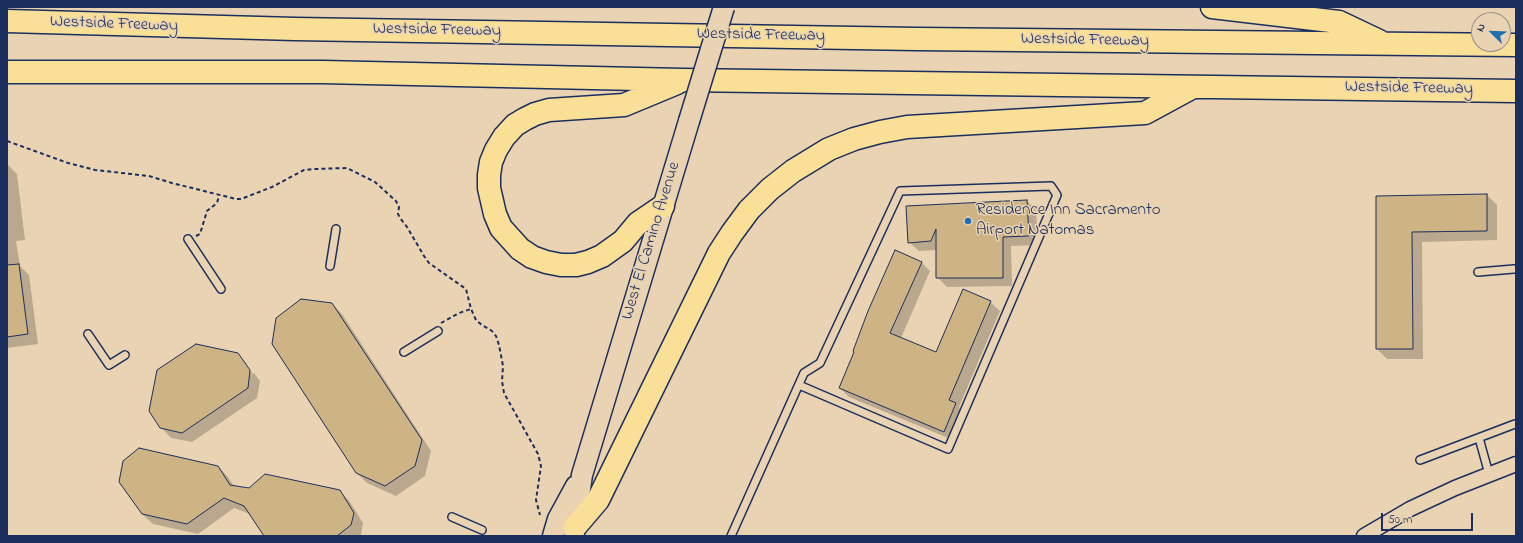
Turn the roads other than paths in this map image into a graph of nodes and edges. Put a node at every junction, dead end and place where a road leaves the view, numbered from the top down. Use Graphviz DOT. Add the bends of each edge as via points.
graph roads {
  1 [pos="724,7"];
  2 [pos="1212,7"];
  3 [pos="7,21"];
  4 [pos="1386,44"];
  5 [pos="1516,45"];
  6 [pos="9,72"];
  7 [pos="683,80"];
  8 [pos="1194,86"];
  9 [pos="1516,91"];
  10 [pos="663,206"];
  11 [pos="336,229"];
  12 [pos="188,239"];
  13 [pos="330,266"];
  14 [pos="1514,269"];
  15 [pos="1478,272"];
  16 [pos="221,290"];
  17 [pos="437,329"];
  18 [pos="88,334"];
  19 [pos="404,352"];
  20 [pos="125,354"];
  21 [pos="799,385"];
  22 [pos="1515,424"];
  23 [pos="1479,438"];
  24 [pos="1420,460"];
  25 [pos="1516,464"];
  26 [pos="1490,474"];
  27 [pos="582,475"];
  28 [pos="452,517"];
  29 [pos="482,530"];
  30 [pos="574,532"];
  31 [pos="553,536"];
  32 [pos="731,536"];
  33 [pos="1364,536"];
  1 -- 10 [label="main road, West El Camino Avenue, bridge"];
  2 -- 4 [label="highway" via="1339,22"];
  3 -- 4 [label="highway, Westside Freeway" via="295,29"];
  4 -- 5 [label="highway, Westside Freeway"];
  6 -- 7 [label="highway, Westside Freeway" via="322,72"];
  7 -- 8 [label="highway, Westside Freeway"];
  7 -- 10 [label="highway" via="624,106 549,110 535,114 515,126 504,137 491,162 489,188 501,228 520,248 532,256 554,264 576,265 602,256 623,241 638,223"];
  8 -- 9 [label="highway, Westside Freeway"];
  8 -- 30 [label="highway" via="1145,113 907,127 880,132 854,139 829,150 793,171 770,189 750,210 723,246 598,500"];
  10 -- 27 [label="main road, West El Camino Avenue"];
  11 -- 13 [label="lane"];
  12 -- 16 [label="lane"];
  14 -- 15 [label="lane"];
  17 -- 19 [label="lane"];
  18 -- 20 [label="lane" via="109,366"];
  21 -- 21 [label="lane" via="804,373 820,363 900,192 1050,186 1057,194 948,449"];
  21 -- 32 [label="lane"];
  22 -- 23 [label="lane"];
  23 -- 24 [label="lane"];
  23 -- 26 [label="lane"];
  25 -- 26 [label="street"];
  26 -- 33 [label="street" via="1410,509"];
  27 -- 30 [label="main road, West El Camino Avenue"];
  27 -- 31 [label="main road, West El Camino Avenue" via="558,519"];
  28 -- 29 [label="lane"];
}
